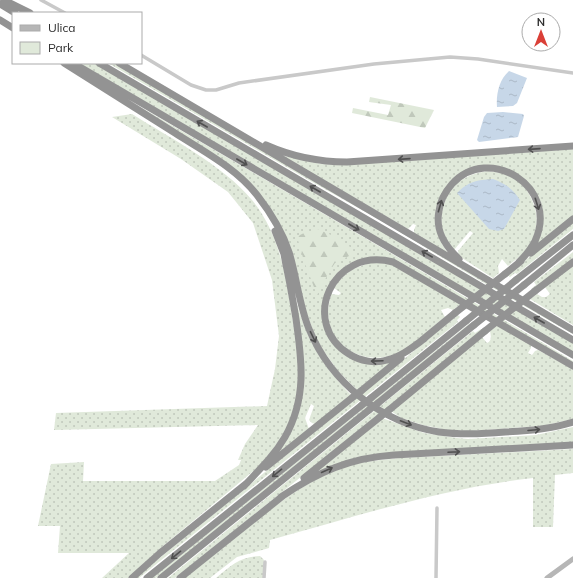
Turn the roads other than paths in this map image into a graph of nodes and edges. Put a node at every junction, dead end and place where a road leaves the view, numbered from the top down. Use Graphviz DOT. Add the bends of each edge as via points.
graph roads {
  1 [pos="4,0"];
  2 [pos="41,0"];
  3 [pos="0,4"];
  4 [pos="13,12"];
  5 [pos="28,12"];
  6 [pos="62,12"];
  7 [pos="0,20"];
  8 [pos="12,27"];
  9 [pos="142,57"];
  10 [pos="66,64"];
  11 [pos="75,64"];
  12 [pos="101,64"];
  13 [pos="121,64"];
  14 [pos="573,73"];
  15 [pos="240,134"];
  16 [pos="573,146"];
  17 [pos="258,196"];
  18 [pos="573,219"];
  19 [pos="573,235"];
  20 [pos="573,245"];
  21 [pos="519,262"];
  22 [pos="573,262"];
  23 [pos="474,272"];
  24 [pos="573,330"];
  25 [pos="424,339"];
  26 [pos="573,340"];
  27 [pos="573,355"];
  28 [pos="573,366"];
  29 [pos="573,422"];
  30 [pos="573,445"];
  31 [pos="244,486"];
  32 [pos="281,497"];
  33 [pos="437,508"];
  34 [pos="573,559"];
  35 [pos="265,562"];
  36 [pos="132,578"];
  37 [pos="147,578"];
  38 [pos="161,578"];
  39 [pos="180,578"];
  40 [pos="264,578"];
  41 [pos="436,578"];
  42 [pos="547,578"];
  1 -- 5 [label="highway"];
  2 -- 6 [label="street"];
  3 -- 4 [label="highway"];
  7 -- 8 [label="highway"];
  9 -- 14 [label="street" via="191,85 206,90 374,64 450,56"];
  10 -- 17 [label="highway" via="214,158 244,181"];
  11 -- 27 [label="highway, one-way"];
  26 -- 12 [label="highway, one-way"];
  13 -- 15 [label="highway"];
  16 -- 15 [label="highway, one-way" via="336,162 294,156"];
  15 -- 23 [label="highway"];
  17 -- 29 [label="highway, one-way" via="275,221 285,242 309,330 337,375 369,403 406,423 451,434 538,430"];
  17 -- 31 [label="highway" via="284,254 301,351 302,376 297,406 287,432 271,457"];
  18 -- 21 [label="highway"];
  19 -- 37 [label="highway, one-way, bridge"];
  20 -- 38 [label="highway, bridge"];
  23 -- 21 [label="highway, one-way" via="444,244 438,219 441,202 450,186 466,174 481,169 501,170 517,177 535,197 540,212 539,229 533,245"];
  21 -- 25 [label="highway, bridge"];
  22 -- 32 [label="highway, bridge"];
  23 -- 24 [label="highway"];
  25 -- 28 [label="highway, one-way" via="388,360 372,362 352,356 335,342 327,325 326,302 332,285 344,270 356,263 376,259 393,262"];
  25 -- 31 [label="highway, bridge"];
  32 -- 30 [label="highway, one-way" via="323,472 365,458"];
  31 -- 36 [label="highway"];
  32 -- 39 [label="highway"];
  33 -- 41 [label="street"];
  34 -- 42 [label="street"];
  35 -- 40 [label="street"];
}
